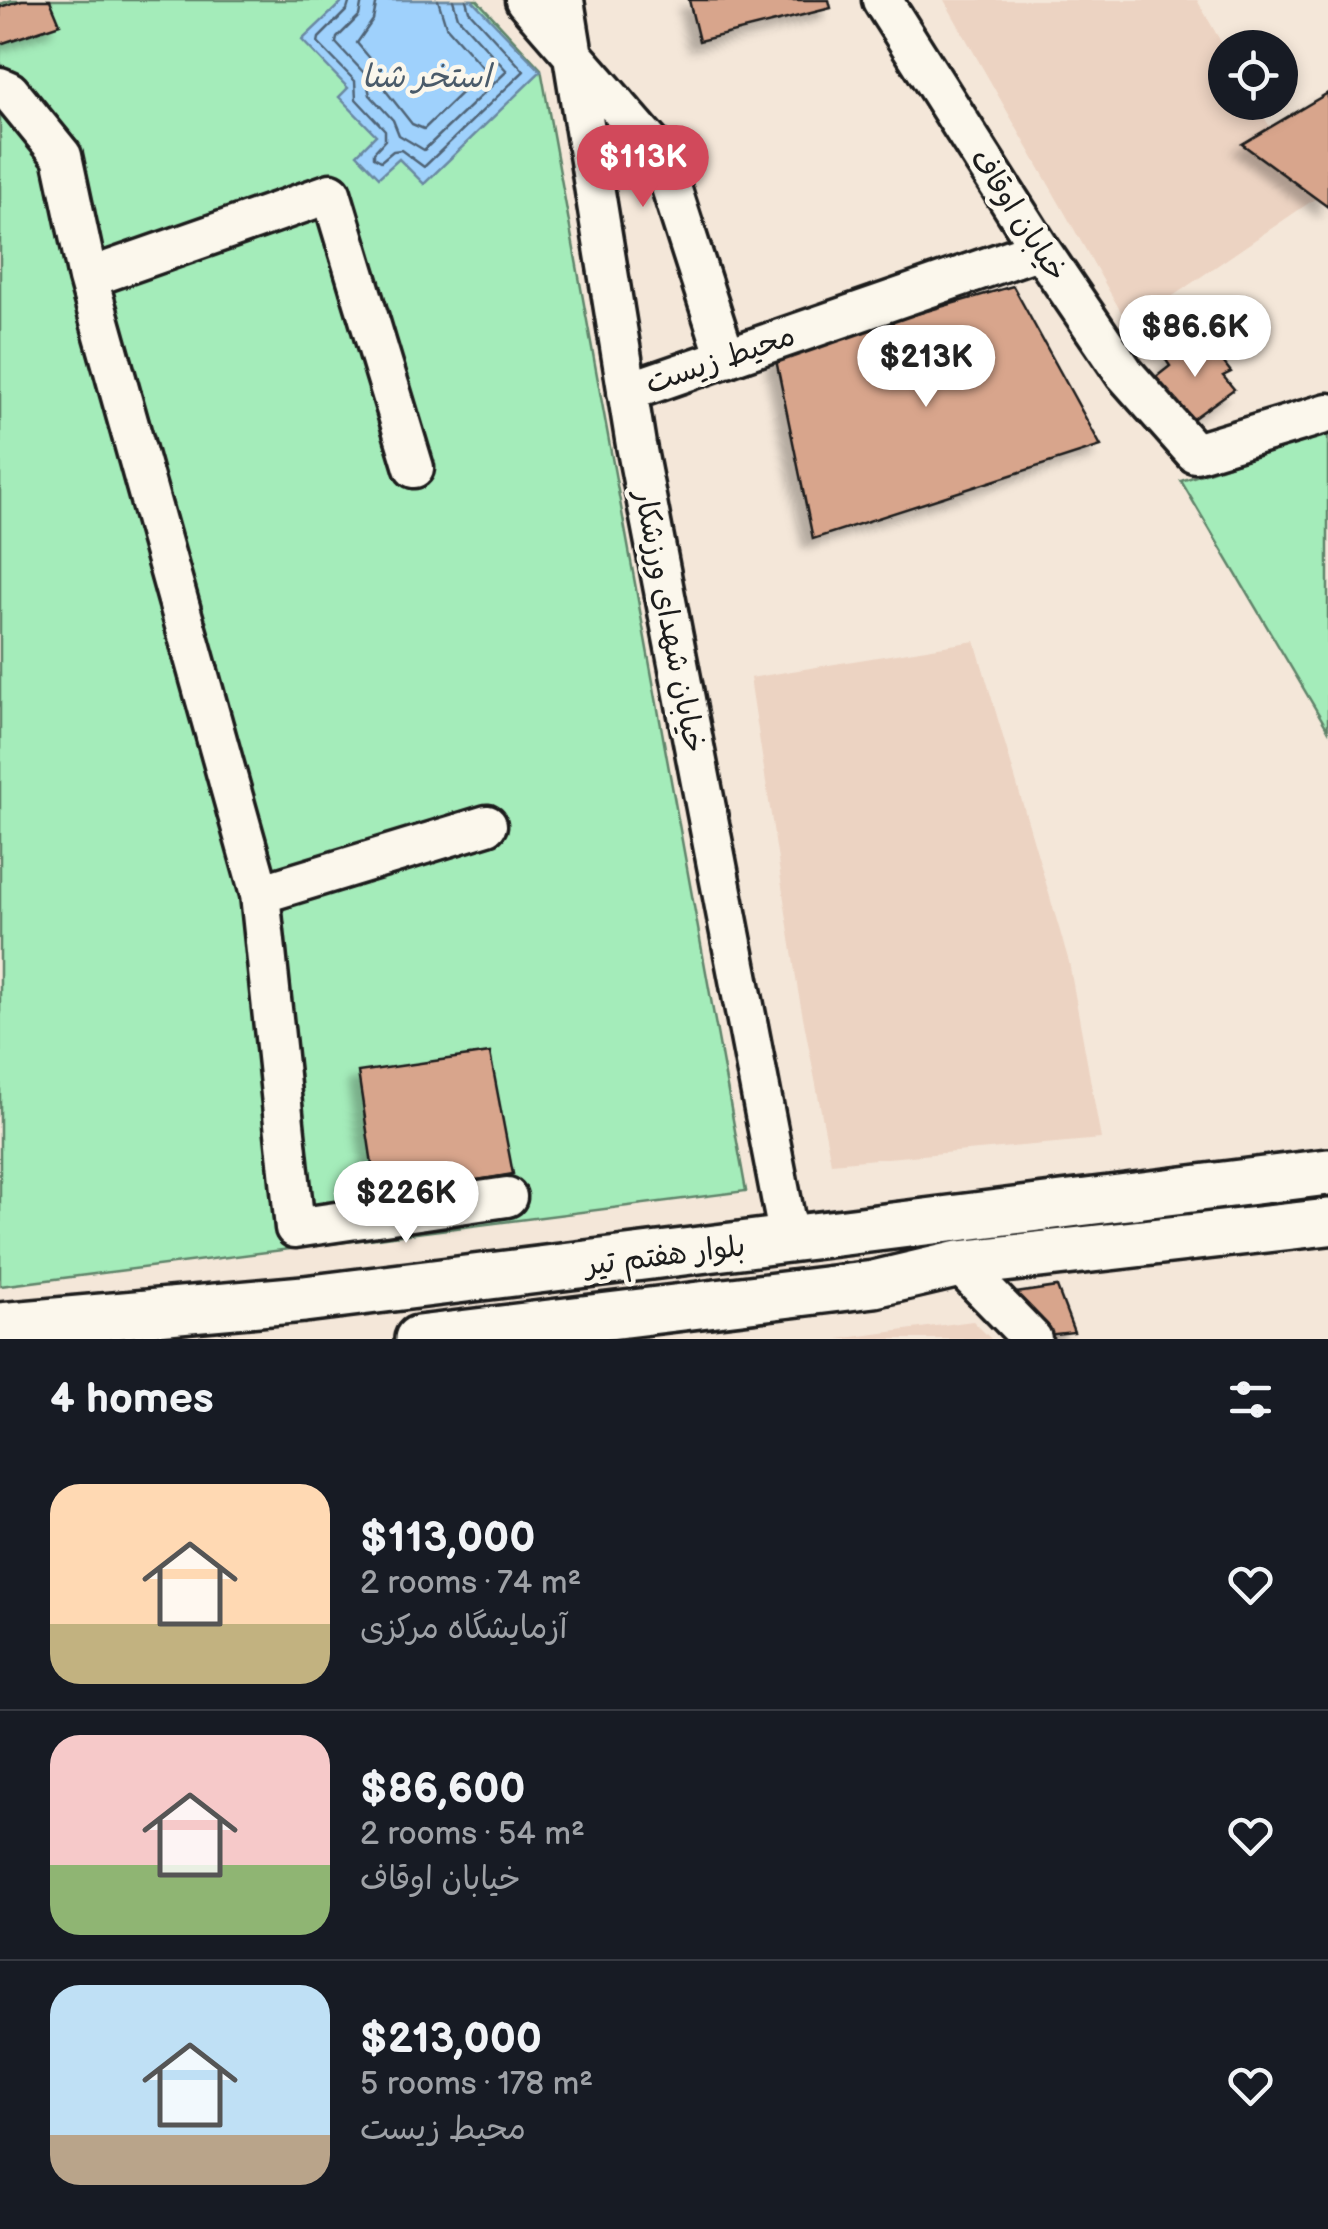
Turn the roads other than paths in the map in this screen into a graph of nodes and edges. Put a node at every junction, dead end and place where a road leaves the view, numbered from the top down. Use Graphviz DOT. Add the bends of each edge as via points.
graph roads {
  1 [pos="525,0"];
  2 [pos="564,0"];
  3 [pos="882,0"];
  4 [pos="574,54"];
  5 [pos="0,86"];
  6 [pos="1040,248"];
  7 [pos="88,278"];
  8 [pos="726,358"];
  9 [pos="627,392"];
  10 [pos="1328,412"];
  11 [pos="414,468"];
  12 [pos="487,825"];
  13 [pos="260,894"];
  14 [pos="1328,1172"];
  15 [pos="507,1197"];
  16 [pos="1328,1222"];
  17 [pos="790,1240"];
  18 [pos="959,1264"];
  19 [pos="0,1326"];
  20 [pos="531,1332"];
  21 [pos="418,1339"];
  22 [pos="1032,1339"];
  1 -- 4 [label="street"];
  2 -- 4 [label="street, خیابان شهدای ورزشکار"];
  3 -- 6 [label="street, خیابان اوقاف"];
  4 -- 8 [label="street" via="661,156"];
  4 -- 9 [label="street, خیابان شهدای ورزشکار"];
  5 -- 7 [label="street" via="62,156"];
  6 -- 8 [label="street, محیط زیست"];
  6 -- 10 [label="street, خیابان اوقاف" via="1124,374 1195,453"];
  7 -- 11 [label="street" via="331,193"];
  7 -- 13 [label="street"];
  8 -- 9 [label="street, محیط زیست"];
  9 -- 17 [label="street, خیابان شهدای ورزشکار"];
  12 -- 13 [label="street"];
  13 -- 15 [label="street" via="295,1228"];
  14 -- 17 [label="main road, بلوار هفتم تیر"];
  16 -- 18 [label="main road, بلوار هفتم تیر"];
  17 -- 19 [label="main road, بلوار هفتم تیر" via="304,1298"];
  18 -- 20 [label="main road, بلوار هفتم تیر" via="874,1284"];
  18 -- 22 [label="street"];
  20 -- 21 [label="main road, بلوار هفتم تیر"];
}
